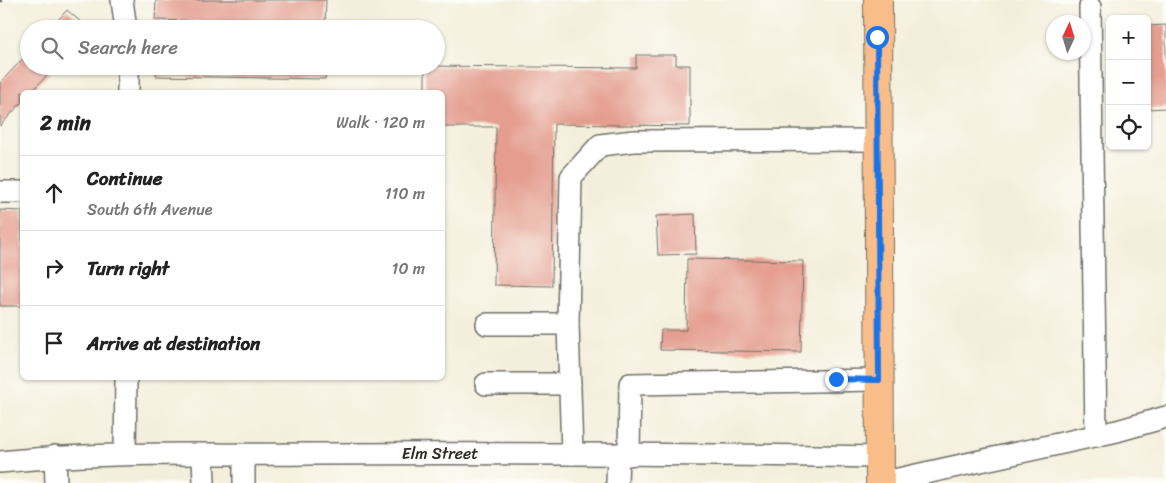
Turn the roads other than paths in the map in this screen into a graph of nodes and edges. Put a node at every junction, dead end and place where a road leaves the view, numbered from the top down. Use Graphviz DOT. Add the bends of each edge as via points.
graph roads {
  1 [pos="122,0"];
  2 [pos="878,0"];
  3 [pos="1090,7"];
  4 [pos="125,20"];
  5 [pos="128,75"];
  6 [pos="128,90"];
  7 [pos="878,140"];
  8 [pos="0,192"];
  9 [pos="20,192"];
  10 [pos="487,324"];
  11 [pos="568,324"];
  12 [pos="126,380"];
  13 [pos="879,380"];
  14 [pos="486,384"];
  15 [pos="570,384"];
  16 [pos="1166,417"];
  17 [pos="1096,436"];
  18 [pos="125,454"];
  19 [pos="572,454"];
  20 [pos="203,455"];
  21 [pos="244,455"];
  22 [pos="624,455"];
  23 [pos="54,456"];
  24 [pos="0,462"];
  25 [pos="880,474"];
  26 [pos="56,483"];
  27 [pos="204,483"];
  28 [pos="244,483"];
  29 [pos="617,483"];
  1 -- 4 [label="street"];
  2 -- 7 [label="main road"];
  3 -- 17 [label="street"];
  5 -- 6 [label="street"];
  7 -- 11 [label="street" via="634,141 600,145 571,177"];
  7 -- 13 [label="main road"];
  8 -- 9 [label="street"];
  10 -- 11 [label="street"];
  11 -- 15 [label="street"];
  12 -- 18 [label="street"];
  13 -- 22 [label="street" via="630,384"];
  13 -- 25 [label="main road"];
  14 -- 15 [label="street"];
  15 -- 19 [label="street"];
  16 -- 17 [label="street, Elm Street"];
  17 -- 25 [label="street, Elm Street"];
  18 -- 20 [label="street, Elm Street"];
  18 -- 23 [label="street, Elm Street"];
  19 -- 21 [label="street, Elm Street"];
  19 -- 22 [label="street, Elm Street"];
  20 -- 21 [label="street, Elm Street"];
  20 -- 27 [label="street"];
  21 -- 28 [label="street"];
  22 -- 25 [label="street, Elm Street"];
  22 -- 29 [label="street"];
  23 -- 24 [label="street, Elm Street"];
  23 -- 26 [label="street"];
}
